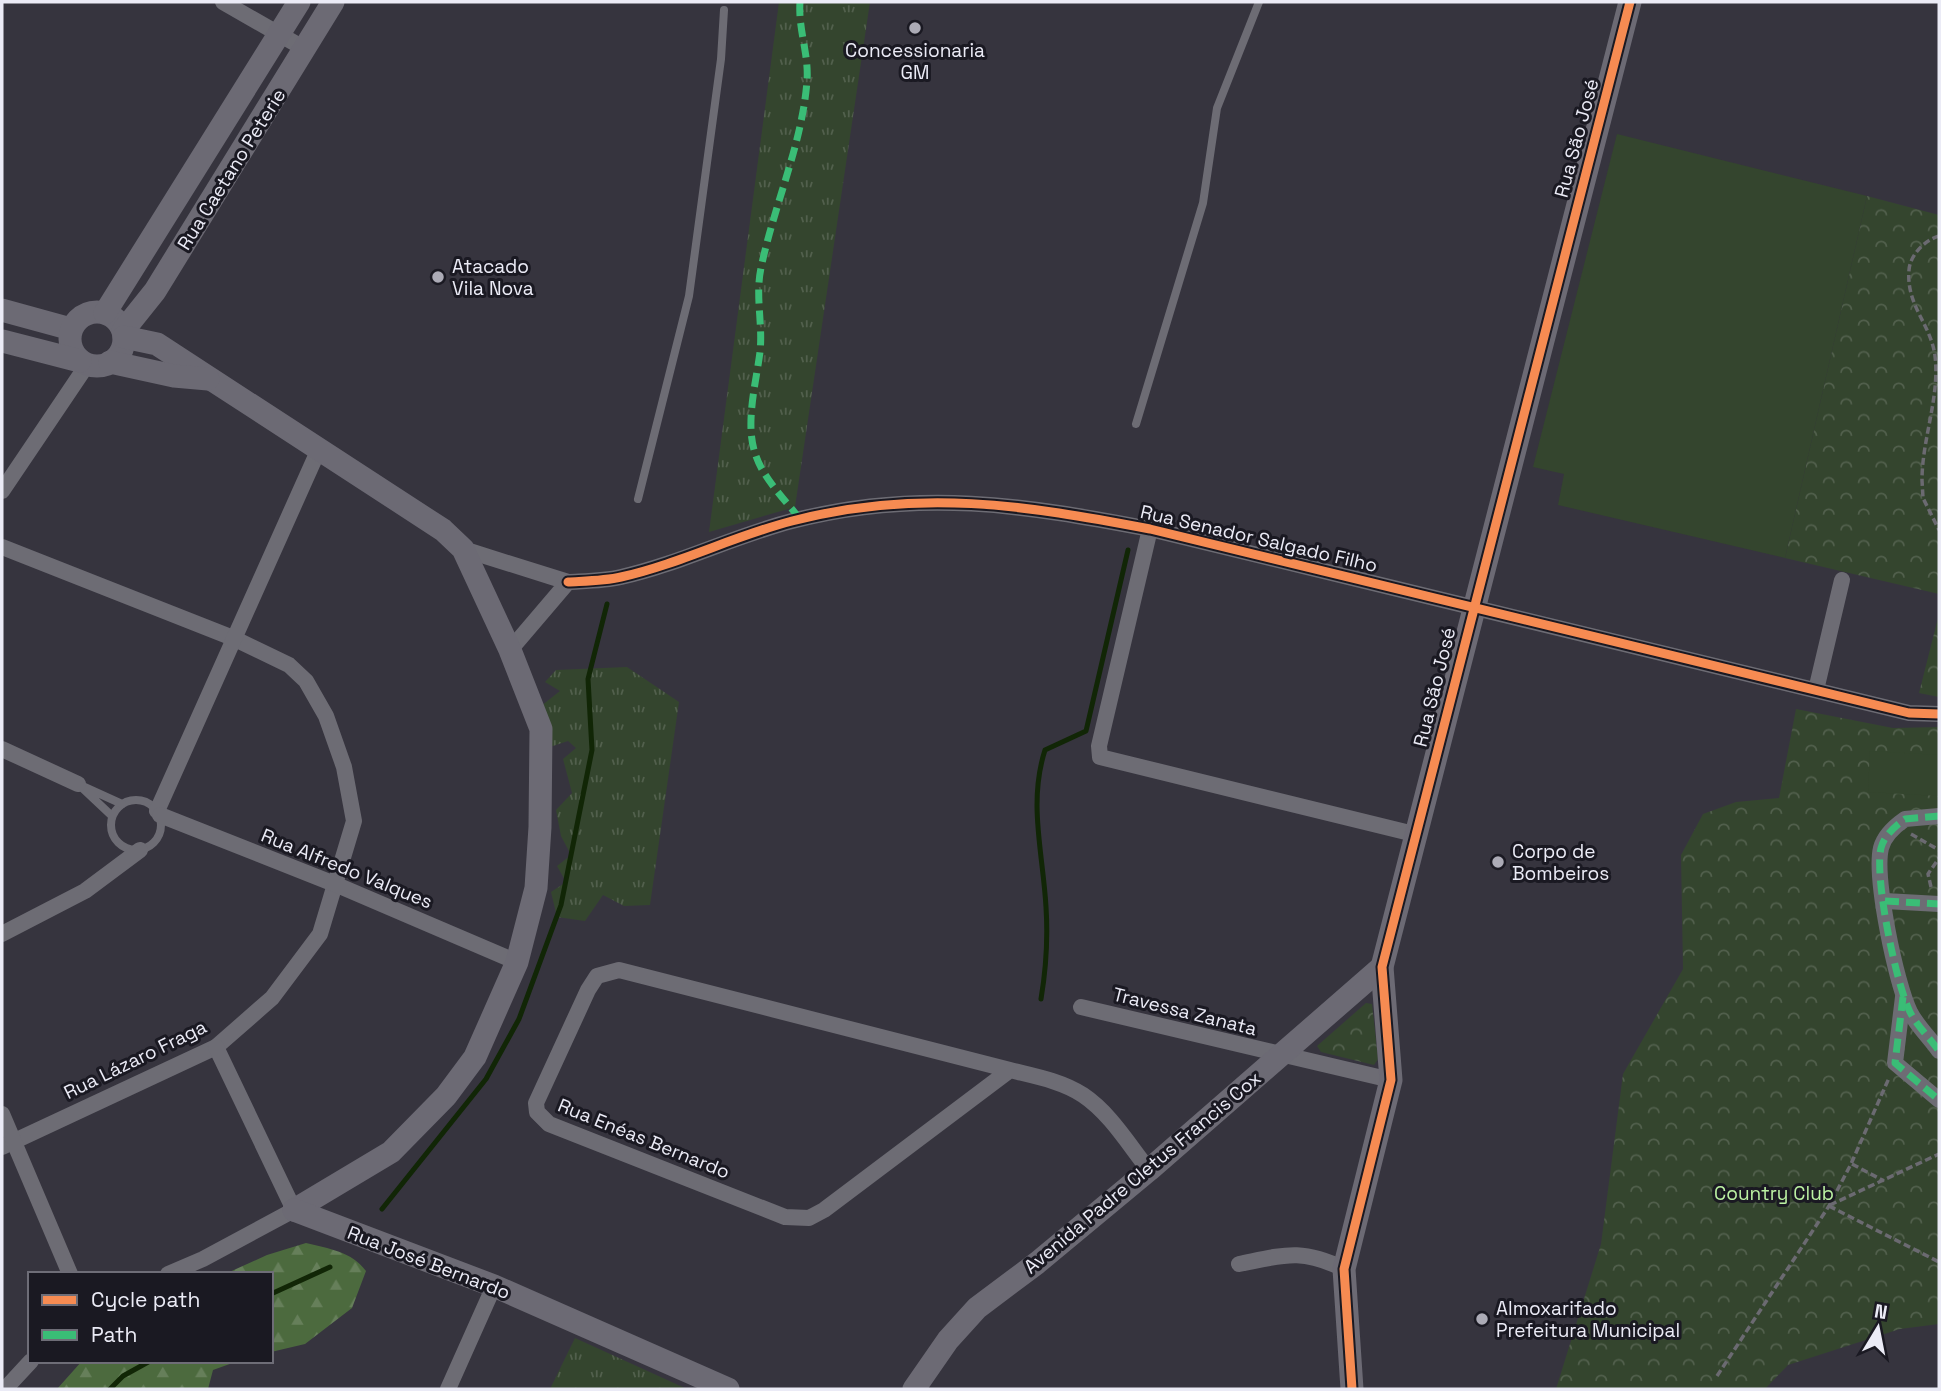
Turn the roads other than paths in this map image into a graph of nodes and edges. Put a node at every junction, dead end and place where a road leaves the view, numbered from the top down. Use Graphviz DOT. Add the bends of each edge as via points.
graph roads {
  1 [pos="223,2"];
  2 [pos="299,2"];
  3 [pos="332,2"];
  4 [pos="1259,2"];
  5 [pos="1630,2"];
  6 [pos="724,9"];
  7 [pos="280,34"];
  8 [pos="305,49"];
  9 [pos="2,310"];
  10 [pos="105,313"];
  11 [pos="71,329"];
  12 [pos="124,334"];
  13 [pos="2,341"];
  14 [pos="110,362"];
  15 [pos="83,363"];
  16 [pos="208,379"];
  17 [pos="1136,424"];
  18 [pos="319,449"];
  19 [pos="2,491"];
  20 [pos="638,499"];
  21 [pos="1150,529"];
  22 [pos="2,547"];
  23 [pos="463,549"];
  24 [pos="1842,580"];
  25 [pos="568,582"];
  26 [pos="1473,606"];
  27 [pos="233,638"];
  28 [pos="510,650"];
  29 [pos="1816,690"];
  30 [pos="1939,714"];
  31 [pos="2,750"];
  32 [pos="78,784"];
  33 [pos="122,804"];
  34 [pos="159,813"];
  35 [pos="112,816"];
  36 [pos="1939,816"];
  37 [pos="1414,834"];
  38 [pos="140,850"];
  39 [pos="337,885"];
  40 [pos="1937,900"];
  41 [pos="1885,901"];
  42 [pos="2,934"];
  43 [pos="517,962"];
  44 [pos="1382,967"];
  45 [pos="1903,997"];
  46 [pos="1081,1007"];
  47 [pos="216,1047"];
  48 [pos="1939,1051"];
  49 [pos="1278,1056"];
  50 [pos="1010,1070"];
  51 [pos="1391,1080"];
  52 [pos="1939,1100"];
  53 [pos="2,1114"];
  54 [pos="8,1143"];
  55 [pos="1149,1170"];
  56 [pos="294,1210"];
  57 [pos="1239,1264"];
  58 [pos="1344,1269"];
  59 [pos="68,1272"];
  60 [pos="173,1272"];
  61 [pos="494,1286"];
  62 [pos="28,1363"];
  63 [pos="5,1389"];
  64 [pos="448,1389"];
  65 [pos="728,1389"];
  66 [pos="914,1389"];
  67 [pos="1352,1389"];
  1 -- 7 [label="street"];
  2 -- 7 [label="street, Rua Caetano Peterie"];
  3 -- 8 [label="street, Rua Caetano Peterie"];
  4 -- 17 [label="lane" via="1217,108 1203,203"];
  5 -- 26 [label="street, Rua São José"];
  6 -- 20 [label="lane" via="689,296"];
  7 -- 8 [label="street"];
  7 -- 10 [label="street, Rua Caetano Peterie"];
  8 -- 12 [label="street, Rua Caetano Peterie"];
  9 -- 11 [label="street"];
  10 -- 11 [label="street" via="85,314"];
  10 -- 12 [label="street" via="113,316"];
  11 -- 15 [label="street" via="72,352"];
  12 -- 14 [label="street" via="120,354"];
  12 -- 16 [label="street" via="157,344"];
  13 -- 15 [label="street"];
  14 -- 15 [label="street"];
  14 -- 16 [label="street"];
  15 -- 19 [label="street"];
  16 -- 18 [label="street"];
  18 -- 23 [label="street" via="443,530"];
  18 -- 27 [label="street"];
  21 -- 25 [label="street, Rua Senador Salgado Filho" via="1051,510 944,500 873,505 793,521 620,578"];
  21 -- 26 [label="street, Rua Senador Salgado Filho"];
  21 -- 37 [label="street" via="1100,757"];
  22 -- 27 [label="street, Rua Lázaro Fraga"];
  23 -- 25 [label="street"];
  23 -- 28 [label="street"];
  24 -- 29 [label="street"];
  25 -- 28 [label="street"];
  26 -- 29 [label="street, Rua Senador Salgado Filho"];
  26 -- 37 [label="street, Rua São José"];
  27 -- 34 [label="street"];
  27 -- 39 [label="street, Rua Lázaro Fraga" via="289,665 306,681 326,716 344,766 354,821"];
  28 -- 43 [label="street" via="541,729 536,888"];
  29 -- 30 [label="street, Rua Senador Salgado Filho" via="1909,713"];
  31 -- 32 [label="street"];
  32 -- 33 [label="lane"];
  32 -- 35 [label="lane"];
  33 -- 34 [label="lane" via="145,801"];
  33 -- 35 [label="lane"];
  34 -- 38 [label="lane" via="158,837"];
  34 -- 39 [label="street, Rua Alfredo Valques"];
  35 -- 38 [label="lane" via="116,841"];
  36 -- 41 [label="street" via="1905,819 1891,831 1880,851"];
  37 -- 44 [label="street, Rua São José"];
  38 -- 42 [label="street" via="85,891"];
  39 -- 43 [label="street, Rua Alfredo Valques"];
  39 -- 47 [label="street, Rua Lázaro Fraga" via="320,934 301,962 272,998"];
  40 -- 41 [label="street"];
  41 -- 45 [label="street"];
  43 -- 56 [label="street" via="475,1057 446,1096 391,1152"];
  44 -- 49 [label="street, Avenida Padre Cletus Francis Cox"];
  44 -- 51 [label="street, Rua São José"];
  45 -- 48 [label="street"];
  45 -- 52 [label="street" via="1895,1063"];
  46 -- 49 [label="street, Travessa Zanata"];
  47 -- 54 [label="street, Rua Lázaro Fraga"];
  47 -- 56 [label="street"];
  49 -- 51 [label="street, Travessa Zanata"];
  49 -- 55 [label="street, Avenida Padre Cletus Francis Cox"];
  50 -- 50 [label="street, Rua Enéas Bernardo" via="608,971 597,976 588,990 537,1112 549,1124 799,1219 824,1210"];
  50 -- 55 [label="street, Rua Enéas Bernardo" via="1083,1094"];
  51 -- 58 [label="street, Rua São José"];
  53 -- 54 [label="street"];
  54 -- 59 [label="street"];
  55 -- 66 [label="street, Avenida Padre Cletus Francis Cox" via="977,1308"];
  56 -- 60 [label="street"];
  56 -- 61 [label="street, Rua José Bernardo"];
  57 -- 58 [label="street" via="1289,1254 1318,1256"];
  58 -- 67 [label="street, Rua São José"];
  61 -- 64 [label="street"];
  61 -- 65 [label="street, Rua José Bernardo"];
  62 -- 63 [label="street"];
}
